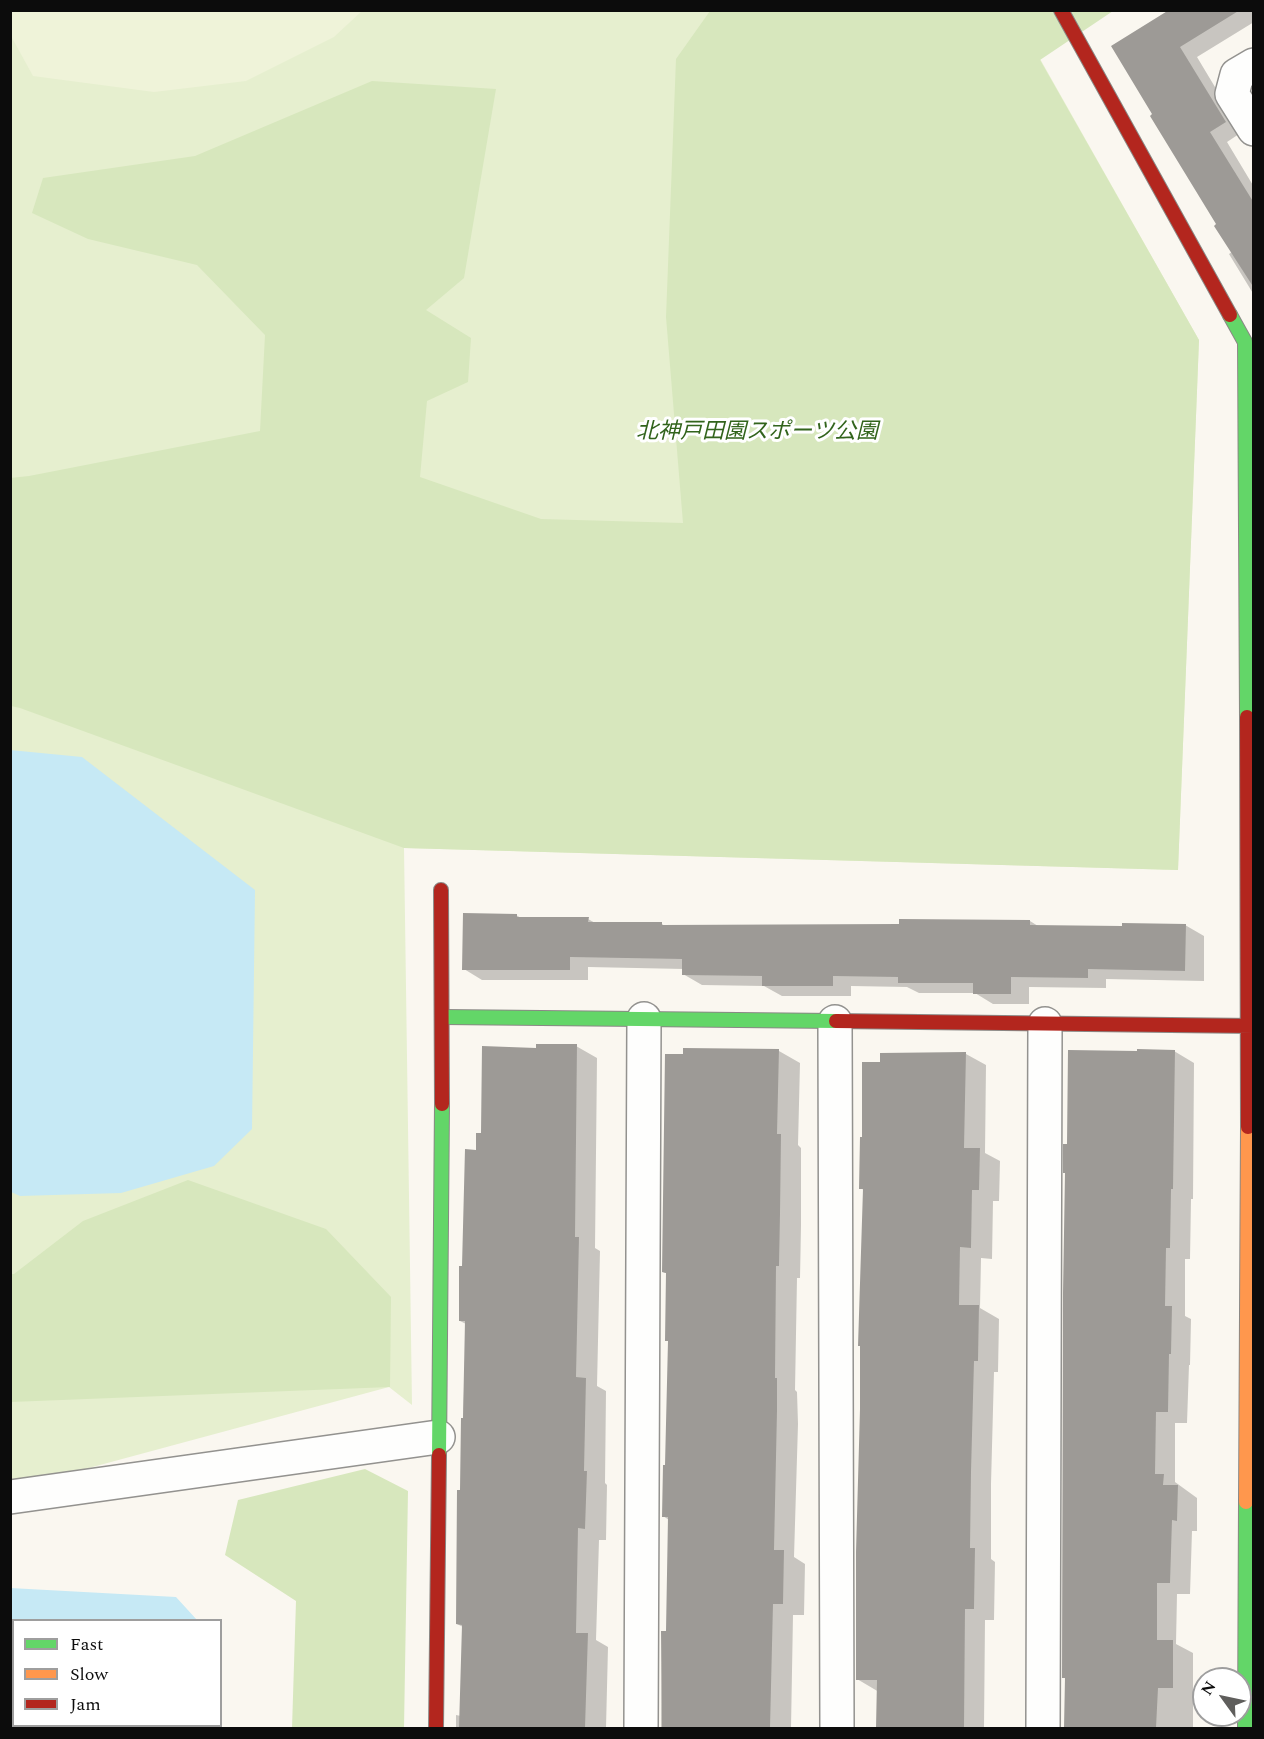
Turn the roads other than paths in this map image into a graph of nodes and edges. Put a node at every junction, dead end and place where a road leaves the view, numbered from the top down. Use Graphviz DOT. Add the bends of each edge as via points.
graph roads {
  1 [pos="1061,10"];
  2 [pos="1254,65"];
  3 [pos="1254,129"];
  4 [pos="441,890"];
  5 [pos="443,1017"];
  6 [pos="644,1019"];
  7 [pos="835,1022"];
  8 [pos="1045,1024"];
  9 [pos="1251,1026"];
  10 [pos="1250,1203"];
  11 [pos="438,1437"];
  12 [pos="10,1497"];
  13 [pos="436,1728"];
  14 [pos="641,1728"];
  15 [pos="837,1728"];
  16 [pos="1042,1728"];
  17 [pos="1245,1728"];
  1 -- 9 [label="street" via="1245,342"];
  2 -- 3 [label="street" via="1237,75 1232,94"];
  4 -- 5 [label="street"];
  5 -- 6 [label="street"];
  5 -- 11 [label="street"];
  6 -- 7 [label="street"];
  6 -- 14 [label="street"];
  7 -- 8 [label="street"];
  7 -- 15 [label="street"];
  8 -- 9 [label="street"];
  8 -- 16 [label="street"];
  9 -- 10 [label="street"];
  10 -- 17 [label="street"];
  11 -- 12 [label="street"];
  11 -- 13 [label="street"];
}
